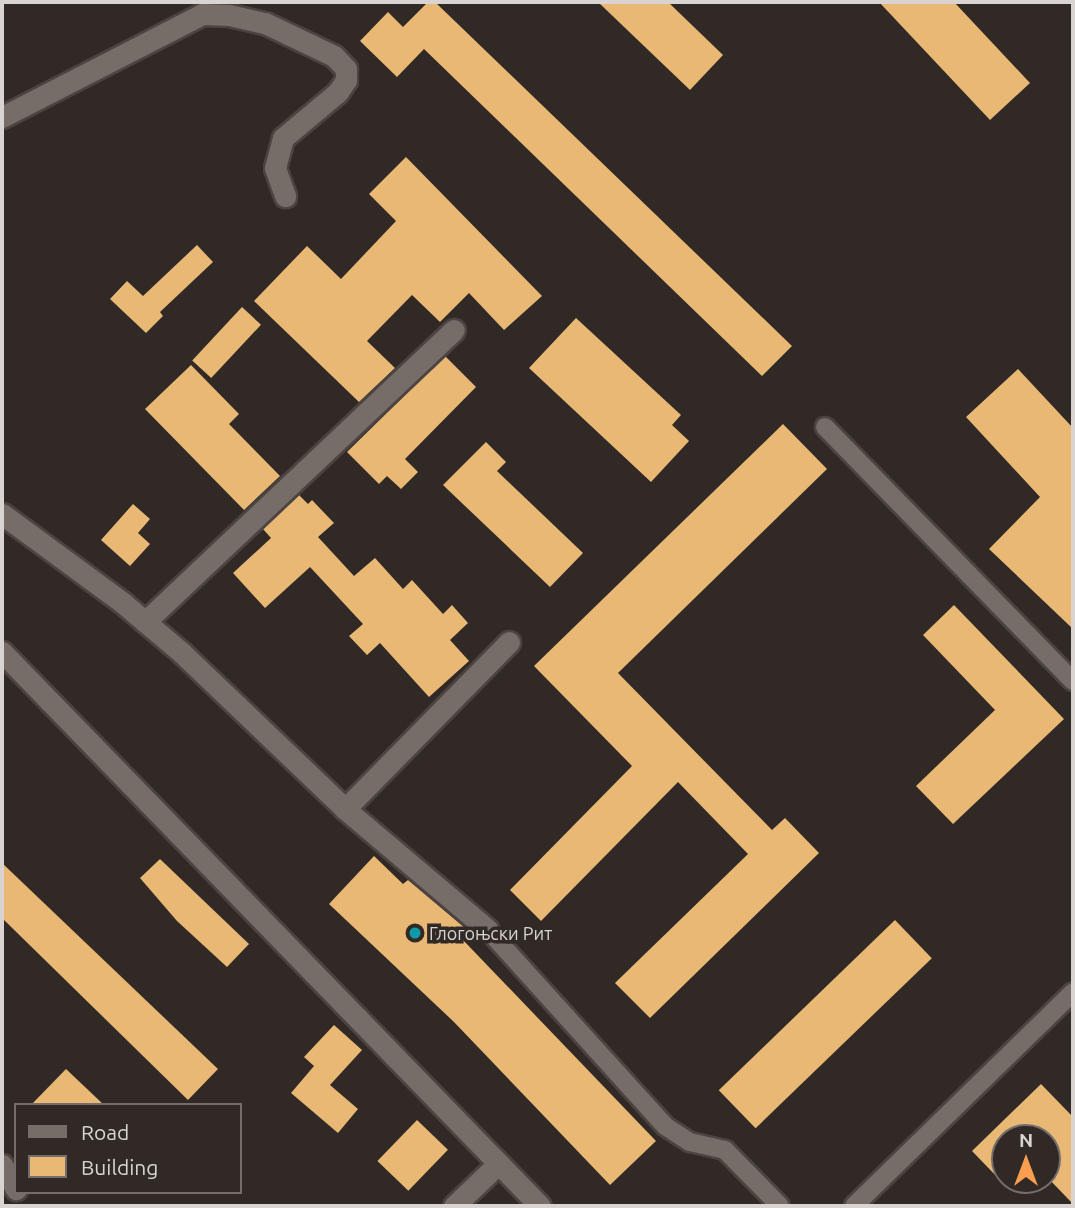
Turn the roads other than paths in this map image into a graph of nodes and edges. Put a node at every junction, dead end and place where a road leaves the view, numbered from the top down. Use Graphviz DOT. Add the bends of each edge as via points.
graph roads {
  1 [pos="2,117"];
  2 [pos="285,196"];
  3 [pos="454,330"];
  4 [pos="825,427"];
  5 [pos="2,514"];
  6 [pos="145,622"];
  7 [pos="509,642"];
  8 [pos="2,652"];
  9 [pos="1073,681"];
  10 [pos="345,809"];
  11 [pos="488,930"];
  12 [pos="1073,992"];
  13 [pos="498,1164"];
  14 [pos="2,1165"];
  15 [pos="14,1186"];
  16 [pos="454,1206"];
  17 [pos="540,1206"];
  18 [pos="780,1206"];
  19 [pos="854,1206"];
  1 -- 2 [label="street" via="202,14 265,23 334,56 346,69 346,80 338,92 284,138 275,168"];
  3 -- 6 [label="street"];
  4 -- 9 [label="lane"];
  5 -- 6 [label="street"];
  6 -- 10 [label="street"];
  7 -- 10 [label="street"];
  8 -- 13 [label="street"];
  10 -- 11 [label="street"];
  11 -- 18 [label="lane" via="665,1126 690,1142 725,1150"];
  12 -- 19 [label="lane"];
  13 -- 16 [label="street"];
  13 -- 17 [label="street"];
  14 -- 15 [label="street"];
}
